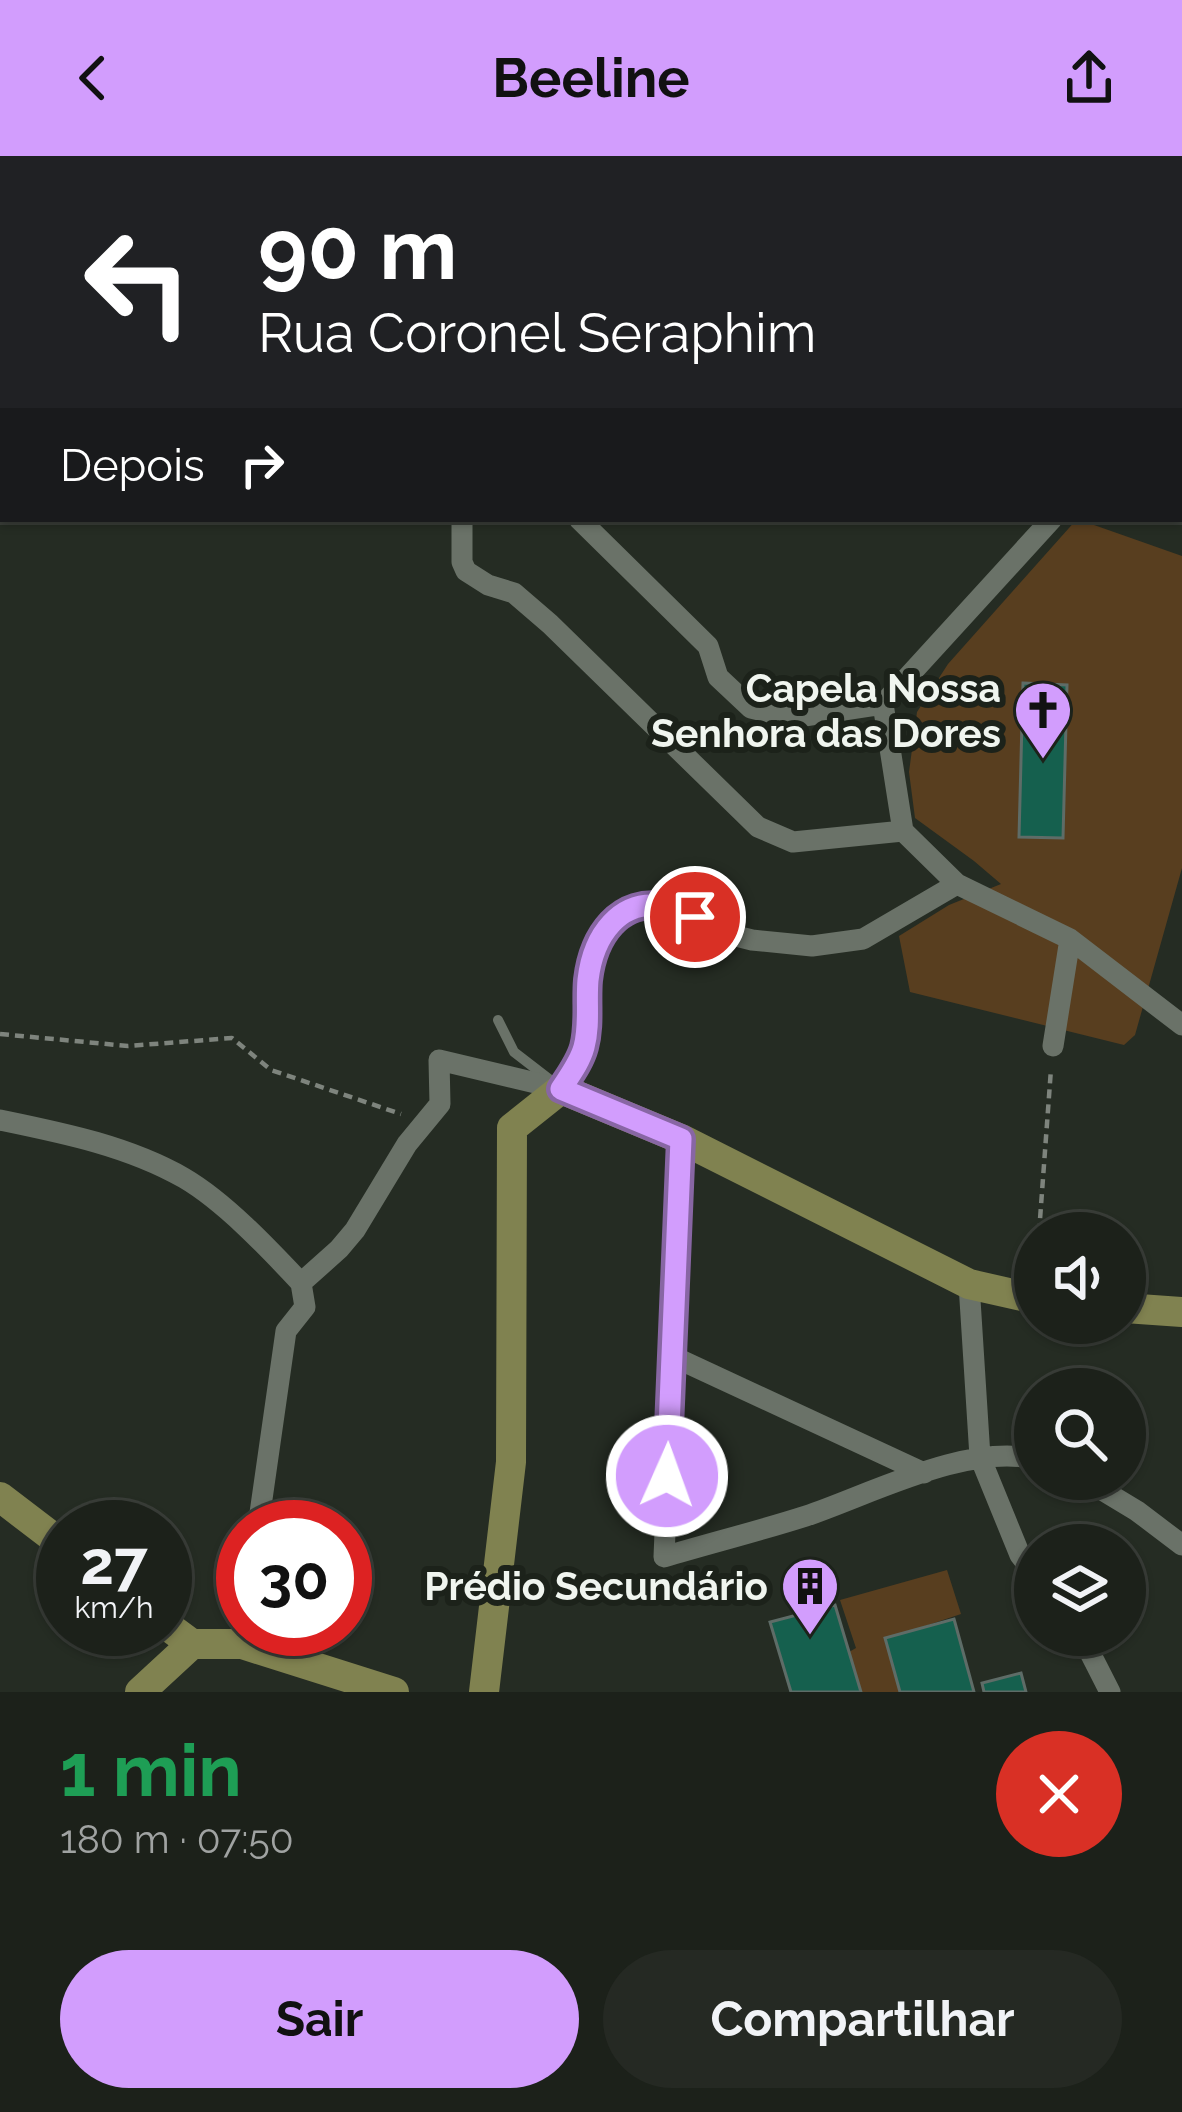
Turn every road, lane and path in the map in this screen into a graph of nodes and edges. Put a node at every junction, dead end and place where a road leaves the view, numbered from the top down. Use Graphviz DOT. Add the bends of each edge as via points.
graph roads {
  1 [pos="462,522"];
  2 [pos="583,522"];
  3 [pos="1049,522"];
  4 [pos="883,704"];
  5 [pos="903,831"];
  6 [pos="957,884"];
  7 [pos="1070,939"];
  8 [pos="498,1020"];
  9 [pos="1182,1025"];
  10 [pos="0,1034"];
  11 [pos="1053,1046"];
  12 [pos="561,1089"];
  13 [pos="0,1120"];
  14 [pos="423,1122"];
  15 [pos="681,1139"];
  16 [pos="1041,1212"];
  17 [pos="301,1283"];
  18 [pos="969,1284"];
  19 [pos="1014,1294"];
  20 [pos="1146,1309"];
  21 [pos="1182,1312"];
  22 [pos="672,1356"];
  23 [pos="1014,1454"];
  24 [pos="980,1457"];
  25 [pos="924,1473"];
  26 [pos="0,1497"];
  27 [pos="262,1500"];
  28 [pos="1119,1500"];
  29 [pos="36,1524"];
  30 [pos="1014,1540"];
  31 [pos="1182,1545"];
  32 [pos="216,1641"];
  33 [pos="192,1645"];
  34 [pos="180,1656"];
  35 [pos="297,1656"];
  36 [pos="1092,1656"];
  37 [pos="140,1692"];
  38 [pos="394,1692"];
  39 [pos="484,1692"];
  40 [pos="1110,1692"];
  1 -- 5 [label="street" via="466,571 514,593 550,624 758,827 793,842"];
  2 -- 4 [label="street" via="708,646 718,677 751,707 791,718"];
  3 -- 4 [label="street"];
  4 -- 5 [label="street"];
  5 -- 6 [label="street"];
  6 -- 7 [label="street"];
  6 -- 12 [label="street" via="863,939 812,946 720,932 668,907 618,915 596,946 584,1050"];
  7 -- 9 [label="street"];
  7 -- 11 [label="street"];
  8 -- 12 [label="lane" via="514,1052"];
  10 -- 14 [label="path" via="128,1046 232,1037 271,1070"];
  11 -- 16 [label="path"];
  12 -- 14 [label="street" via="439,1060 440,1103"];
  12 -- 15 [label="street"];
  12 -- 39 [label="street" via="512,1128 511,1462"];
  13 -- 17 [label="street" via="104,1145 189,1181"];
  14 -- 17 [label="street" via="355,1230"];
  15 -- 18 [label="street"];
  15 -- 22 [label="street"];
  17 -- 27 [label="street" via="305,1307 286,1331"];
  18 -- 19 [label="street"];
  18 -- 24 [label="street"];
  20 -- 21 [label="street"];
  22 -- 25 [label="street"];
  22 -- 25 [label="street" via="664,1556"];
  23 -- 24 [label="street"];
  24 -- 25 [label="street"];
  24 -- 30 [label="street"];
  26 -- 29 [label="street"];
  28 -- 31 [label="street"];
  32 -- 33 [label="street"];
  34 -- 37 [label="street"];
  35 -- 38 [label="street"];
  36 -- 40 [label="street"];
}
